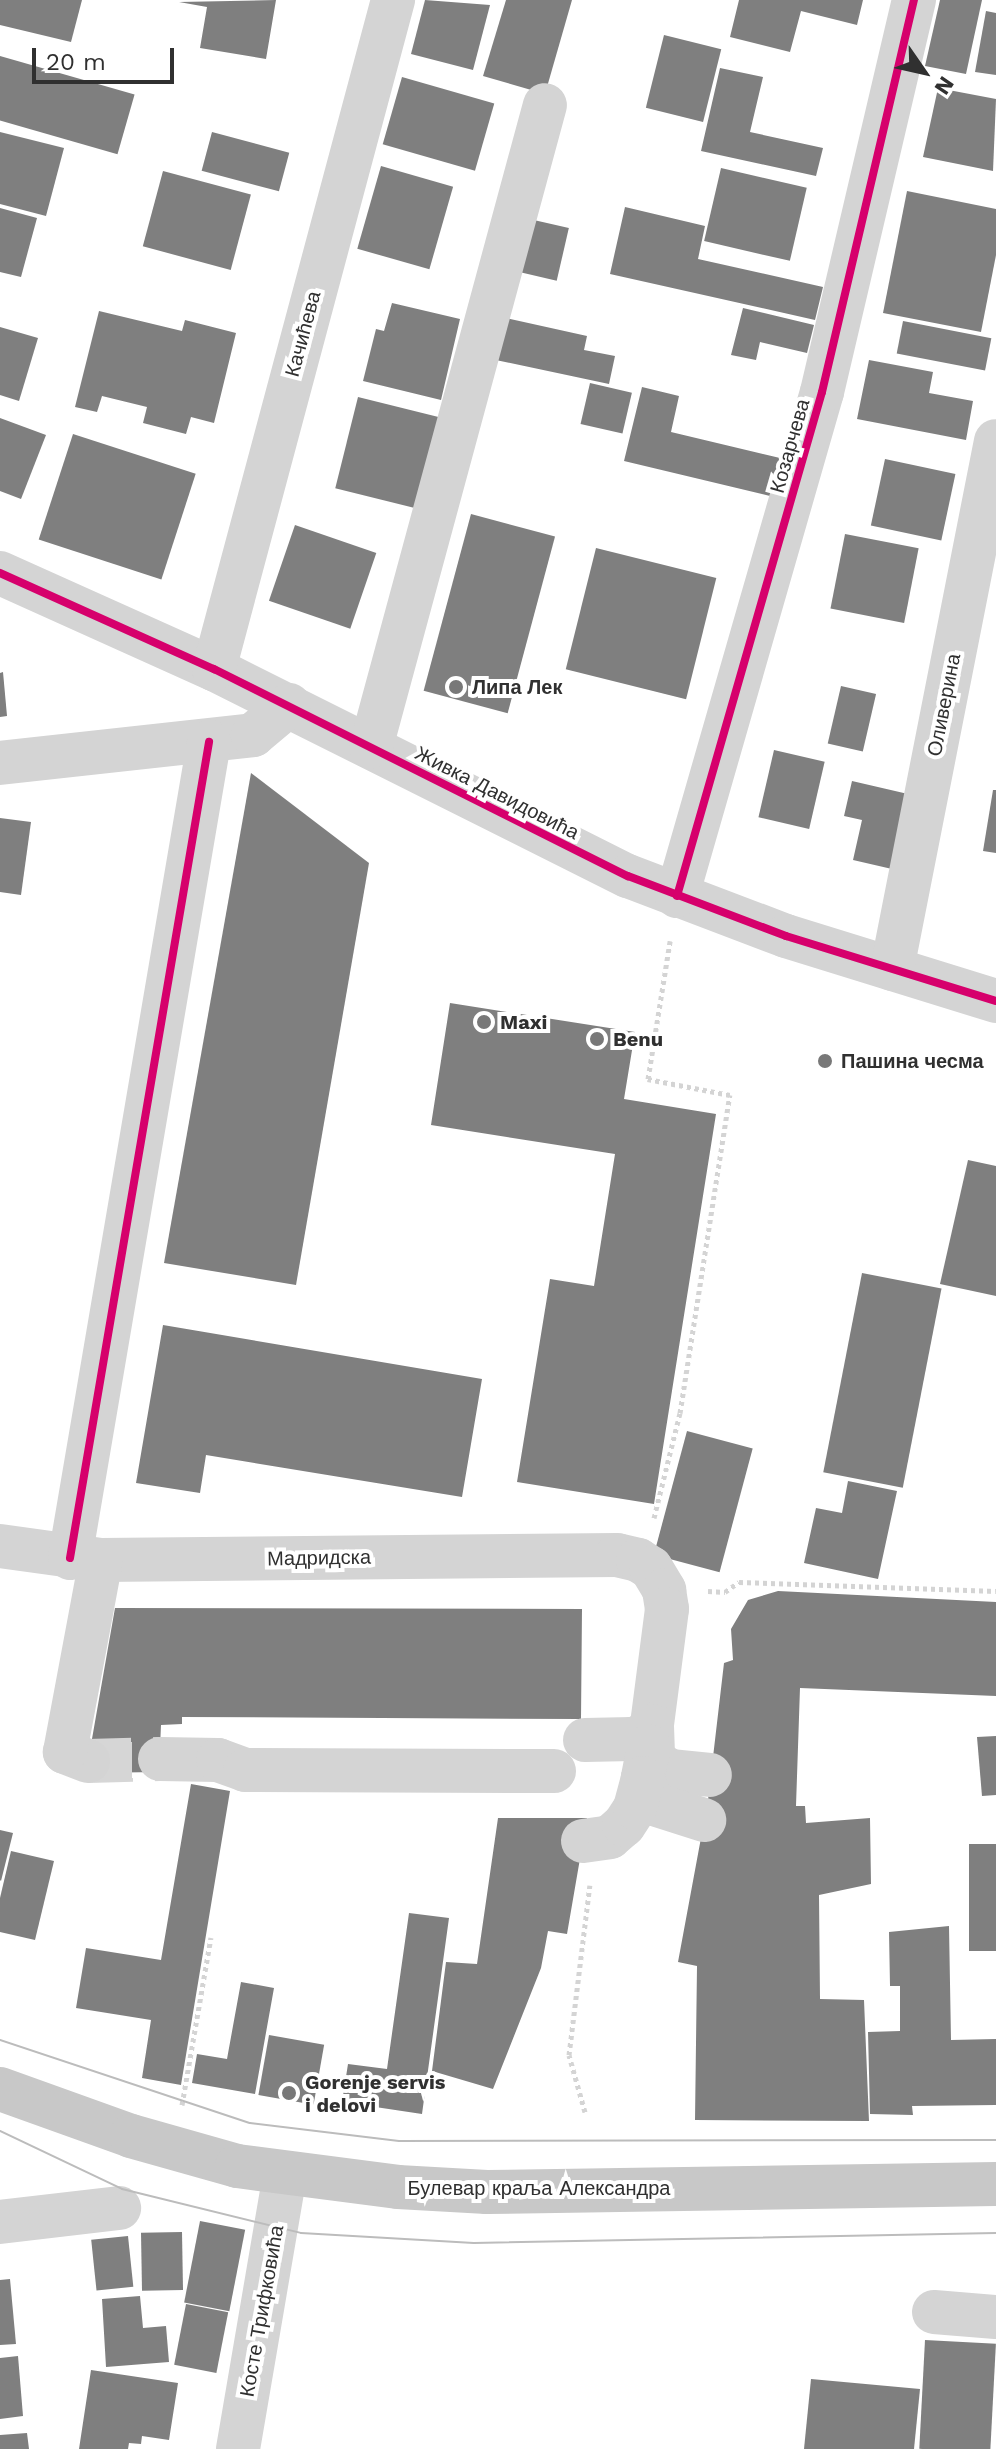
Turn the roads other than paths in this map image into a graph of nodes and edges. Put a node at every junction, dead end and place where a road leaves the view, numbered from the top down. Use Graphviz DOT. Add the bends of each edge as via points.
graph roads {
  1 [pos="393,0"];
  2 [pos="914,0"];
  3 [pos="545,105"];
  4 [pos="996,441"];
  5 [pos="0,573"];
  6 [pos="214,669"];
  7 [pos="289,705"];
  8 [pos="209,742"];
  9 [pos="371,747"];
  10 [pos="0,763"];
  11 [pos="677,896"];
  12 [pos="892,969"];
  13 [pos="996,1001"];
  14 [pos="0,1546"];
  15 [pos="85,1559"];
  16 [pos="585,1740"];
  17 [pos="648,1749"];
  18 [pos="160,1759"];
  19 [pos="88,1761"];
  20 [pos="554,1771"];
  21 [pos="710,1775"];
  22 [pos="704,1820"];
  23 [pos="583,1841"];
  24 [pos="0,2089"];
  25 [pos="285,2174"];
  26 [pos="996,2184"];
  27 [pos="119,2208"];
  28 [pos="0,2222"];
  29 [pos="934,2312"];
  30 [pos="996,2317"];
  31 [pos="238,2449"];
  1 -- 6 [label="street, Качићева"];
  2 -- 11 [label="street, Козарчева" via="822,392"];
  3 -- 9 [label="street"];
  4 -- 12 [label="street, Оливерина"];
  5 -- 6 [label="street, Живка Давидовића"];
  6 -- 7 [label="street, Живка Давидовића"];
  7 -- 8 [label="street" via="253,735"];
  7 -- 9 [label="street, Живка Давидовића"];
  8 -- 10 [label="street"];
  8 -- 15 [label="street"];
  9 -- 11 [label="street, Живка Давидовића" via="548,838"];
  11 -- 12 [label="street, Живка Давидовића"];
  12 -- 13 [label="street, Живка Давидовића"];
  14 -- 15 [label="street, Мадридска"];
  15 -- 17 [label="street, Мадридска" via="617,1555 651,1575 667,1632"];
  15 -- 19 [label="street" via="66,1746 68,1757"];
  16 -- 17 [label="street" via="644,1736"];
  17 -- 21 [label="street" via="653,1760 670,1771"];
  17 -- 22 [label="street" via="651,1803"];
  17 -- 23 [label="street" via="635,1808 624,1825 610,1837"];
  18 -- 20 [label="street" via="218,1760 245,1770"];
  24 -- 25 [label="main road, Булевар краља Александра" via="176,2149"];
  25 -- 26 [label="main road, Булевар краља Александра" via="487,2192"];
  25 -- 31 [label="street, Косте Трифковића"];
  27 -- 28 [label="street"];
  29 -- 30 [label="street"];
}
